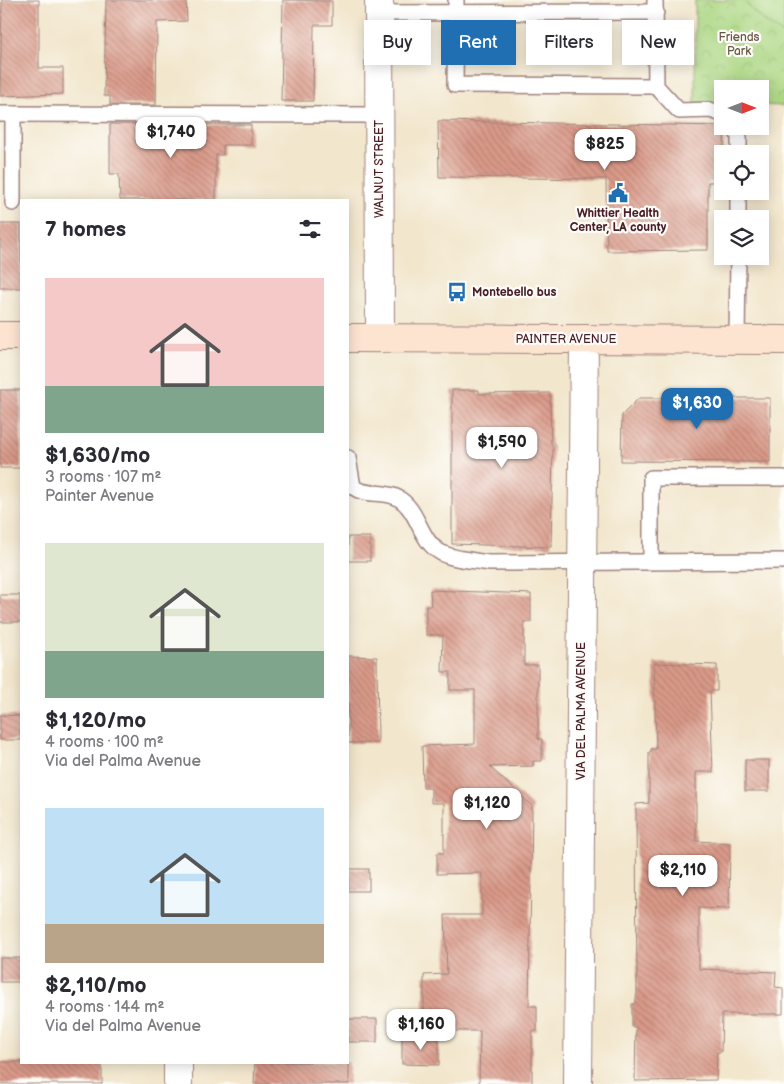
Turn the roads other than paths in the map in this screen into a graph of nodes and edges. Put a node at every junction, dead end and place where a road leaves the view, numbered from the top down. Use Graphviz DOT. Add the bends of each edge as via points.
graph roads {
  1 [pos="456,6"];
  2 [pos="656,6"];
  3 [pos="379,7"];
  4 [pos="656,86"];
  5 [pos="714,111"];
  6 [pos="6,114"];
  7 [pos="379,115"];
  8 [pos="13,203"];
  9 [pos="738,265"];
  10 [pos="0,336"];
  11 [pos="20,336"];
  12 [pos="349,338"];
  13 [pos="380,338"];
  14 [pos="584,339"];
  15 [pos="737,340"];
  16 [pos="784,340"];
  17 [pos="349,464"];
  18 [pos="784,478"];
  19 [pos="582,561"];
  20 [pos="651,561"];
  21 [pos="784,561"];
  22 [pos="178,1064"];
  23 [pos="178,1084"];
  24 [pos="578,1084"];
  1 -- 2 [label="lane"];
  1 -- 3 [label="lane"];
  1 -- 4 [label="lane" via="455,85"];
  2 -- 4 [label="lane"];
  3 -- 7 [label="street, WALNUT STREET"];
  4 -- 5 [label="lane" via="679,111"];
  6 -- 7 [label="lane"];
  6 -- 8 [label="lane"];
  7 -- 13 [label="street, WALNUT STREET"];
  9 -- 15 [label="lane"];
  10 -- 11 [label="main road"];
  12 -- 13 [label="main road, PAINTER AVENUE"];
  13 -- 14 [label="main road, PAINTER AVENUE"];
  14 -- 15 [label="main road, PAINTER AVENUE"];
  14 -- 19 [label="street, VIA DEL PALMA AVENUE"];
  15 -- 16 [label="main road, PAINTER AVENUE"];
  17 -- 19 [label="lane" via="353,487 362,493 397,497 412,510 433,547 442,553 489,563"];
  18 -- 20 [label="lane" via="651,478"];
  19 -- 20 [label="lane"];
  19 -- 24 [label="street, VIA DEL PALMA AVENUE"];
  20 -- 21 [label="lane"];
  22 -- 23 [label="street"];
}
